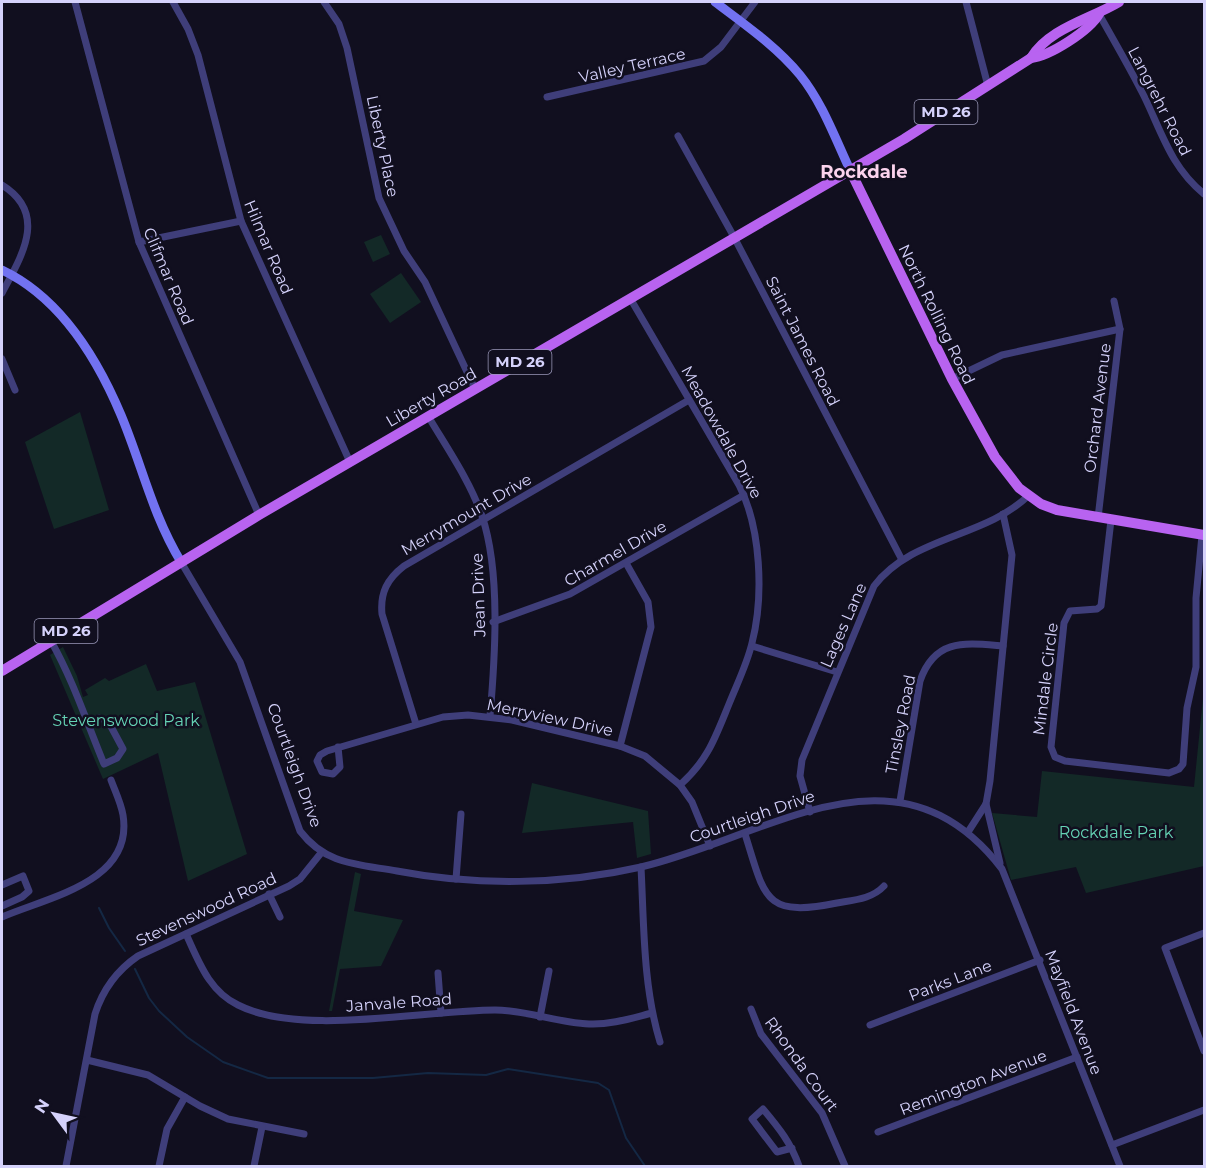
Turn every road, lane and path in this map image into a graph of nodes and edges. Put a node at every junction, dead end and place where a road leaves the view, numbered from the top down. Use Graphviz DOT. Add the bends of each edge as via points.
graph roads {
  1 [pos="75,2"];
  2 [pos="173,2"];
  3 [pos="324,2"];
  4 [pos="715,2"];
  5 [pos="755,2"];
  6 [pos="966,2"];
  7 [pos="1119,2"];
  8 [pos="1103,8"];
  9 [pos="741,21"];
  10 [pos="988,86"];
  11 [pos="547,98"];
  12 [pos="678,136"];
  13 [pos="849,170"];
  14 [pos="2,185"];
  15 [pos="1204,194"];
  16 [pos="241,221"];
  17 [pos="734,237"];
  18 [pos="139,242"];
  19 [pos="2,270"];
  20 [pos="12,275"];
  21 [pos="2,293"];
  22 [pos="630,298"];
  23 [pos="1114,301"];
  24 [pos="1120,329"];
  25 [pos="2,359"];
  26 [pos="952,379"];
  27 [pos="475,389"];
  28 [pos="15,390"];
  29 [pos="689,400"];
  30 [pos="428,416"];
  31 [pos="350,462"];
  32 [pos="744,495"];
  33 [pos="1028,495"];
  34 [pos="1003,514"];
  35 [pos="259,515"];
  36 [pos="1098,518"];
  37 [pos="483,519"];
  38 [pos="1111,520"];
  39 [pos="1203,535"];
  40 [pos="902,560"];
  41 [pos="181,562"];
  42 [pos="626,563"];
  43 [pos="493,622"];
  44 [pos="51,641"];
  45 [pos="752,646"];
  46 [pos="1003,646"];
  47 [pos="2,671"];
  48 [pos="837,672"];
  49 [pos="490,716"];
  50 [pos="87,723"];
  51 [pos="416,724"];
  52 [pos="620,746"];
  53 [pos="338,747"];
  54 [pos="111,780"];
  55 [pos="680,785"];
  56 [pos="900,801"];
  57 [pos="986,804"];
  58 [pos="810,812"];
  59 [pos="461,813"];
  60 [pos="968,832"];
  61 [pos="745,834"];
  62 [pos="710,846"];
  63 [pos="321,853"];
  64 [pos="641,867"];
  65 [pos="1002,869"];
  66 [pos="456,879"];
  67 [pos="2,885"];
  68 [pos="884,886"];
  69 [pos="269,894"];
  70 [pos="2,906"];
  71 [pos="2,917"];
  72 [pos="280,917"];
  73 [pos="1204,933"];
  74 [pos="186,934"];
  75 [pos="1040,960"];
  76 [pos="549,971"];
  77 [pos="438,973"];
  78 [pos="751,1009"];
  79 [pos="441,1013"];
  80 [pos="652,1013"];
  81 [pos="540,1017"];
  82 [pos="870,1025"];
  83 [pos="660,1042"];
  84 [pos="1204,1051"];
  85 [pos="1077,1057"];
  86 [pos="87,1060"];
  87 [pos="185,1098"];
  88 [pos="1204,1110"];
  89 [pos="261,1127"];
  90 [pos="878,1132"];
  91 [pos="304,1134"];
  92 [pos="1112,1145"];
  93 [pos="792,1148"];
  94 [pos="66,1167"];
  95 [pos="159,1167"];
  96 [pos="254,1167"];
  97 [pos="799,1167"];
  98 [pos="845,1167"];
  99 [pos="1120,1167"];
  1 -- 18 [label="street, Clifmar Road"];
  2 -- 16 [label="street, Hilmar Road" via="198,55"];
  3 -- 27 [label="street, Liberty Place" via="339,24 347,48 379,198 404,250 425,282"];
  4 -- 9 [label="street, North Rolling Road"];
  5 -- 9 [label="street, Valley Terrace"];
  6 -- 10 [label="street"];
  7 -- 8 [label="main road, Liberty Road / MD 26"];
  8 -- 10 [label="main road, Liberty Road / MD 26" via="1037,48 1031,58"];
  8 -- 15 [label="street, Langrehr Road" via="1168,152"];
  9 -- 11 [label="street, Valley Terrace" via="704,61"];
  9 -- 13 [label="street, North Rolling Road" via="800,75 820,106"];
  10 -- 13 [label="main road, Liberty Road / MD 26"];
  12 -- 17 [label="street, Saint James Road"];
  13 -- 17 [label="main road, Liberty Road / MD 26"];
  13 -- 26 [label="main road, North Rolling Road"];
  14 -- 20 [label="street" via="19,201 28,222 27,244"];
  16 -- 18 [label="street"];
  16 -- 31 [label="street, Hilmar Road"];
  17 -- 22 [label="main road, Liberty Road / MD 26"];
  17 -- 40 [label="street, Saint James Road"];
  18 -- 35 [label="street, Clifmar Road"];
  19 -- 20 [label="street, Courtleigh Drive"];
  20 -- 21 [label="street"];
  20 -- 41 [label="street, Courtleigh Drive" via="43,297 82,343 121,414 158,522"];
  22 -- 27 [label="main road, Liberty Road / MD 26"];
  22 -- 29 [label="street, Meadowdale Drive"];
  23 -- 24 [label="street, Orchard Avenue"];
  24 -- 26 [label="street" via="1002,355"];
  24 -- 36 [label="street, Orchard Avenue"];
  25 -- 28 [label="street"];
  26 -- 33 [label="main road, North Rolling Road" via="995,457"];
  27 -- 30 [label="main road, Liberty Road / MD 26"];
  29 -- 32 [label="street, Meadowdale Drive"];
  29 -- 37 [label="street, Merrymount Drive"];
  30 -- 31 [label="main road, Liberty Road / MD 26"];
  30 -- 37 [label="street, Jean Drive"];
  31 -- 35 [label="main road, Liberty Road / MD 26"];
  32 -- 42 [label="street, Charmel Drive"];
  32 -- 45 [label="street, Meadowdale Drive" via="756,536 758,609"];
  33 -- 34 [label="street, Lages Lane"];
  33 -- 36 [label="main road, North Rolling Road" via="1057,510"];
  34 -- 40 [label="street, Lages Lane"];
  34 -- 46 [label="street, Mayfield Avenue" via="1012,555"];
  35 -- 41 [label="main road, Liberty Road / MD 26"];
  36 -- 38 [label="main road, North Rolling Road"];
  37 -- 43 [label="street, Jean Drive" via="491,562"];
  37 -- 51 [label="street, Merrymount Drive" via="404,566 390,579 382,595 382,614"];
  38 -- 39 [label="main road, North Rolling Road"];
  38 -- 39 [label="street, Mindale Circle" via="1101,606 1070,611 1064,623 1051,747 1055,757 1065,761 1169,773 1183,764 1187,708 1196,667 1196,598"];
  40 -- 48 [label="street, Lages Lane" via="874,586"];
  41 -- 44 [label="main road, Liberty Road / MD 26"];
  41 -- 63 [label="street, Courtleigh Drive" via="240,662 300,831"];
  42 -- 43 [label="street, Charmel Drive" via="558,600"];
  42 -- 52 [label="street" via="648,602 651,627"];
  43 -- 49 [label="street, Jean Drive"];
  44 -- 47 [label="main road, Liberty Road / MD 26"];
  44 -- 50 [label="street"];
  45 -- 48 [label="street"];
  45 -- 55 [label="street, Meadowdale Drive" via="711,748 698,769"];
  46 -- 56 [label="street, Tinsley Road" via="960,644 941,651 928,662 920,681"];
  46 -- 57 [label="street, Mayfield Avenue"];
  48 -- 58 [label="street, Lages Lane" via="800,767"];
  49 -- 51 [label="street, Merryview Drive" via="443,717"];
  49 -- 52 [label="street, Merryview Drive"];
  50 -- 50 [label="street" via="104,718 122,744 117,758 104,765"];
  51 -- 53 [label="street, Merryview Drive"];
  52 -- 55 [label="street, Merryview Drive" via="645,756"];
  54 -- 71 [label="street" via="124,825 111,864 84,884"];
  55 -- 62 [label="street, Merryview Drive" via="692,802"];
  56 -- 58 [label="street, Courtleigh Drive" via="850,801"];
  56 -- 60 [label="street, Courtleigh Drive" via="939,814"];
  57 -- 60 [label="street, Mayfield Avenue"];
  57 -- 65 [label="street, Mayfield Avenue"];
  58 -- 61 [label="street, Courtleigh Drive"];
  59 -- 66 [label="street"];
  60 -- 65 [label="street, Mayfield Avenue"];
  61 -- 62 [label="street, Courtleigh Drive"];
  61 -- 68 [label="street" via="764,888 785,907 806,909 863,898"];
  62 -- 64 [label="street, Courtleigh Drive"];
  63 -- 66 [label="street, Courtleigh Drive" via="407,873"];
  63 -- 69 [label="street, Stevenswood Road" via="300,879"];
  64 -- 66 [label="street, Courtleigh Drive" via="576,877"];
  64 -- 80 [label="street"];
  65 -- 75 [label="street, Mayfield Avenue"];
  67 -- 70 [label="street" via="23,876 29,891"];
  69 -- 72 [label="street"];
  69 -- 74 [label="street, Stevenswood Road"];
  73 -- 84 [label="street" via="1166,948"];
  74 -- 79 [label="street, Janvale Road" via="203,971 218,991 254,1011 307,1020"];
  74 -- 86 [label="street, Stevenswood Road" via="138,956 116,974 99,1003"];
  75 -- 82 [label="street, Parks Lane"];
  75 -- 85 [label="street, Mayfield Avenue"];
  76 -- 81 [label="street"];
  77 -- 79 [label="street"];
  78 -- 98 [label="street, Rhonda Court" via="761,1034 822,1113"];
  79 -- 81 [label="street, Janvale Road" via="499,1010"];
  80 -- 81 [label="street, Janvale Road" via="592,1024"];
  80 -- 83 [label="street"];
  85 -- 90 [label="street, Remington Avenue"];
  85 -- 92 [label="street, Mayfield Avenue"];
  86 -- 87 [label="street" via="148,1075"];
  86 -- 94 [label="street, Stevenswood Road"];
  87 -- 89 [label="street" via="221,1116"];
  87 -- 95 [label="street" via="167,1129"];
  88 -- 92 [label="street"];
  89 -- 91 [label="street"];
  89 -- 96 [label="street"];
  92 -- 99 [label="street, Mayfield Avenue"];
  93 -- 93 [label="street" via="763,1109 752,1119 777,1152"];
  93 -- 97 [label="street"];
}
